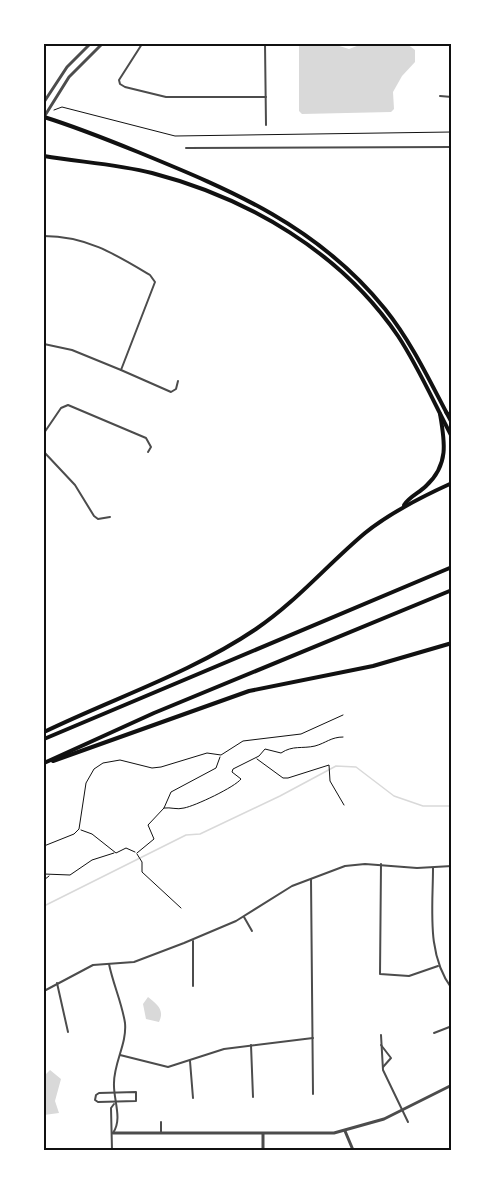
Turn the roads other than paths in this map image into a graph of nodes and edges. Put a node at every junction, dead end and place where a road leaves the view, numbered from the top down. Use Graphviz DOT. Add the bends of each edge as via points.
graph roads {
  1 [pos="90,44"];
  2 [pos="102,44"];
  3 [pos="142,44"];
  4 [pos="265,44"];
  5 [pos="440,96"];
  6 [pos="266,97"];
  7 [pos="452,97"];
  8 [pos="44,102"];
  9 [pos="44,117"];
  10 [pos="266,125"];
  11 [pos="452,147"];
  12 [pos="186,148"];
  13 [pos="44,156"];
  14 [pos="44,236"];
  15 [pos="44,344"];
  16 [pos="121,370"];
  17 [pos="178,381"];
  18 [pos="440,414"];
  19 [pos="452,421"];
  20 [pos="44,426"];
  21 [pos="47,428"];
  22 [pos="44,433"];
  23 [pos="452,437"];
  24 [pos="44,452"];
  25 [pos="148,452"];
  26 [pos="452,483"];
  27 [pos="402,507"];
  28 [pos="110,517"];
  29 [pos="452,567"];
  30 [pos="452,590"];
  31 [pos="452,642"];
  32 [pos="44,732"];
  33 [pos="44,739"];
  34 [pos="44,764"];
  35 [pos="381,864"];
  36 [pos="452,866"];
  37 [pos="433,868"];
  38 [pos="311,879"];
  39 [pos="244,916"];
  40 [pos="252,931"];
  41 [pos="193,940"];
  42 [pos="109,964"];
  43 [pos="438,966"];
  44 [pos="57,983"];
  45 [pos="193,986"];
  46 [pos="452,988"];
  47 [pos="44,991"];
  48 [pos="452,1026"];
  49 [pos="68,1032"];
  50 [pos="434,1033"];
  51 [pos="381,1035"];
  52 [pos="313,1038"];
  53 [pos="251,1045"];
  54 [pos="381,1045"];
  55 [pos="120,1055"];
  56 [pos="190,1061"];
  57 [pos="382,1067"];
  58 [pos="452,1085"];
  59 [pos="114,1093"];
  60 [pos="313,1094"];
  61 [pos="253,1097"];
  62 [pos="193,1098"];
  63 [pos="114,1103"];
  64 [pos="402,1111"];
  65 [pos="161,1122"];
  66 [pos="408,1122"];
  67 [pos="345,1131"];
  68 [pos="113,1133"];
  69 [pos="161,1133"];
  70 [pos="263,1134"];
  71 [pos="112,1150"];
  72 [pos="263,1150"];
  73 [pos="352,1150"];
  1 -- 8 [label="street"];
  2 -- 9 [label="street" via="69,77"];
  3 -- 6 [label="street" via="119,80 125,87 163,97"];
  4 -- 6 [label="street"];
  5 -- 7 [label="street"];
  6 -- 10 [label="street"];
  9 -- 19 [label="main road" via="106,137 214,182 264,207 307,236 385,309 416,354"];
  11 -- 12 [label="street"];
  13 -- 18 [label="main road" via="166,178 228,200 280,226 337,269 383,316 411,357"];
  14 -- 16 [label="street" via="96,244 154,279"];
  15 -- 16 [label="street" via="72,350"];
  16 -- 17 [label="street" via="171,392"];
  18 -- 23 [label="main road"];
  18 -- 27 [label="main road" via="445,444 443,462 436,475"];
  20 -- 21 [label="street"];
  21 -- 22 [label="street"];
  21 -- 25 [label="street" via="61,408 68,405 146,438 151,447"];
  24 -- 28 [label="street" via="75,485 94,516"];
  26 -- 27 [label="main road"];
  27 -- 32 [label="main road" via="366,532 275,615 236,642"];
  29 -- 33 [label="main road"];
  30 -- 34 [label="main road" via="154,713"];
  31 -- 34 [label="main road" via="373,666 249,691"];
  35 -- 37 [label="street"];
  35 -- 38 [label="street" via="350,865"];
  35 -- 43 [label="street" via="380,974 408,976"];
  36 -- 37 [label="street"];
  37 -- 43 [label="street" via="434,949"];
  38 -- 39 [label="street" via="285,889"];
  38 -- 52 [label="street"];
  39 -- 40 [label="street"];
  39 -- 41 [label="street"];
  41 -- 42 [label="street" via="134,962"];
  41 -- 45 [label="street"];
  42 -- 44 [label="street" via="93,965"];
  42 -- 55 [label="street" via="125,1025"];
  43 -- 46 [label="street"];
  44 -- 47 [label="street"];
  44 -- 49 [label="street"];
  48 -- 50 [label="street"];
  51 -- 54 [label="street"];
  52 -- 53 [label="street"];
  52 -- 60 [label="street"];
  53 -- 56 [label="street"];
  53 -- 61 [label="street"];
  54 -- 57 [label="street"];
  54 -- 57 [label="street" via="391,1058"];
  55 -- 56 [label="street" via="168,1067"];
  55 -- 59 [label="street"];
  56 -- 62 [label="street"];
  57 -- 64 [label="street"];
  58 -- 64 [label="street"];
  59 -- 63 [label="street"];
  59 -- 63 [label="street" via="99,1093 95,1100"];
  59 -- 63 [label="street" via="136,1092 138,1097 136,1101"];
  63 -- 68 [label="street"];
  63 -- 68 [label="street" via="117,1128"];
  64 -- 66 [label="street"];
  64 -- 67 [label="street"];
  65 -- 69 [label="street"];
  67 -- 70 [label="street" via="318,1135"];
  67 -- 73 [label="street"];
  68 -- 69 [label="street"];
  68 -- 71 [label="street"];
  69 -- 70 [label="street"];
  70 -- 72 [label="street"];
}
